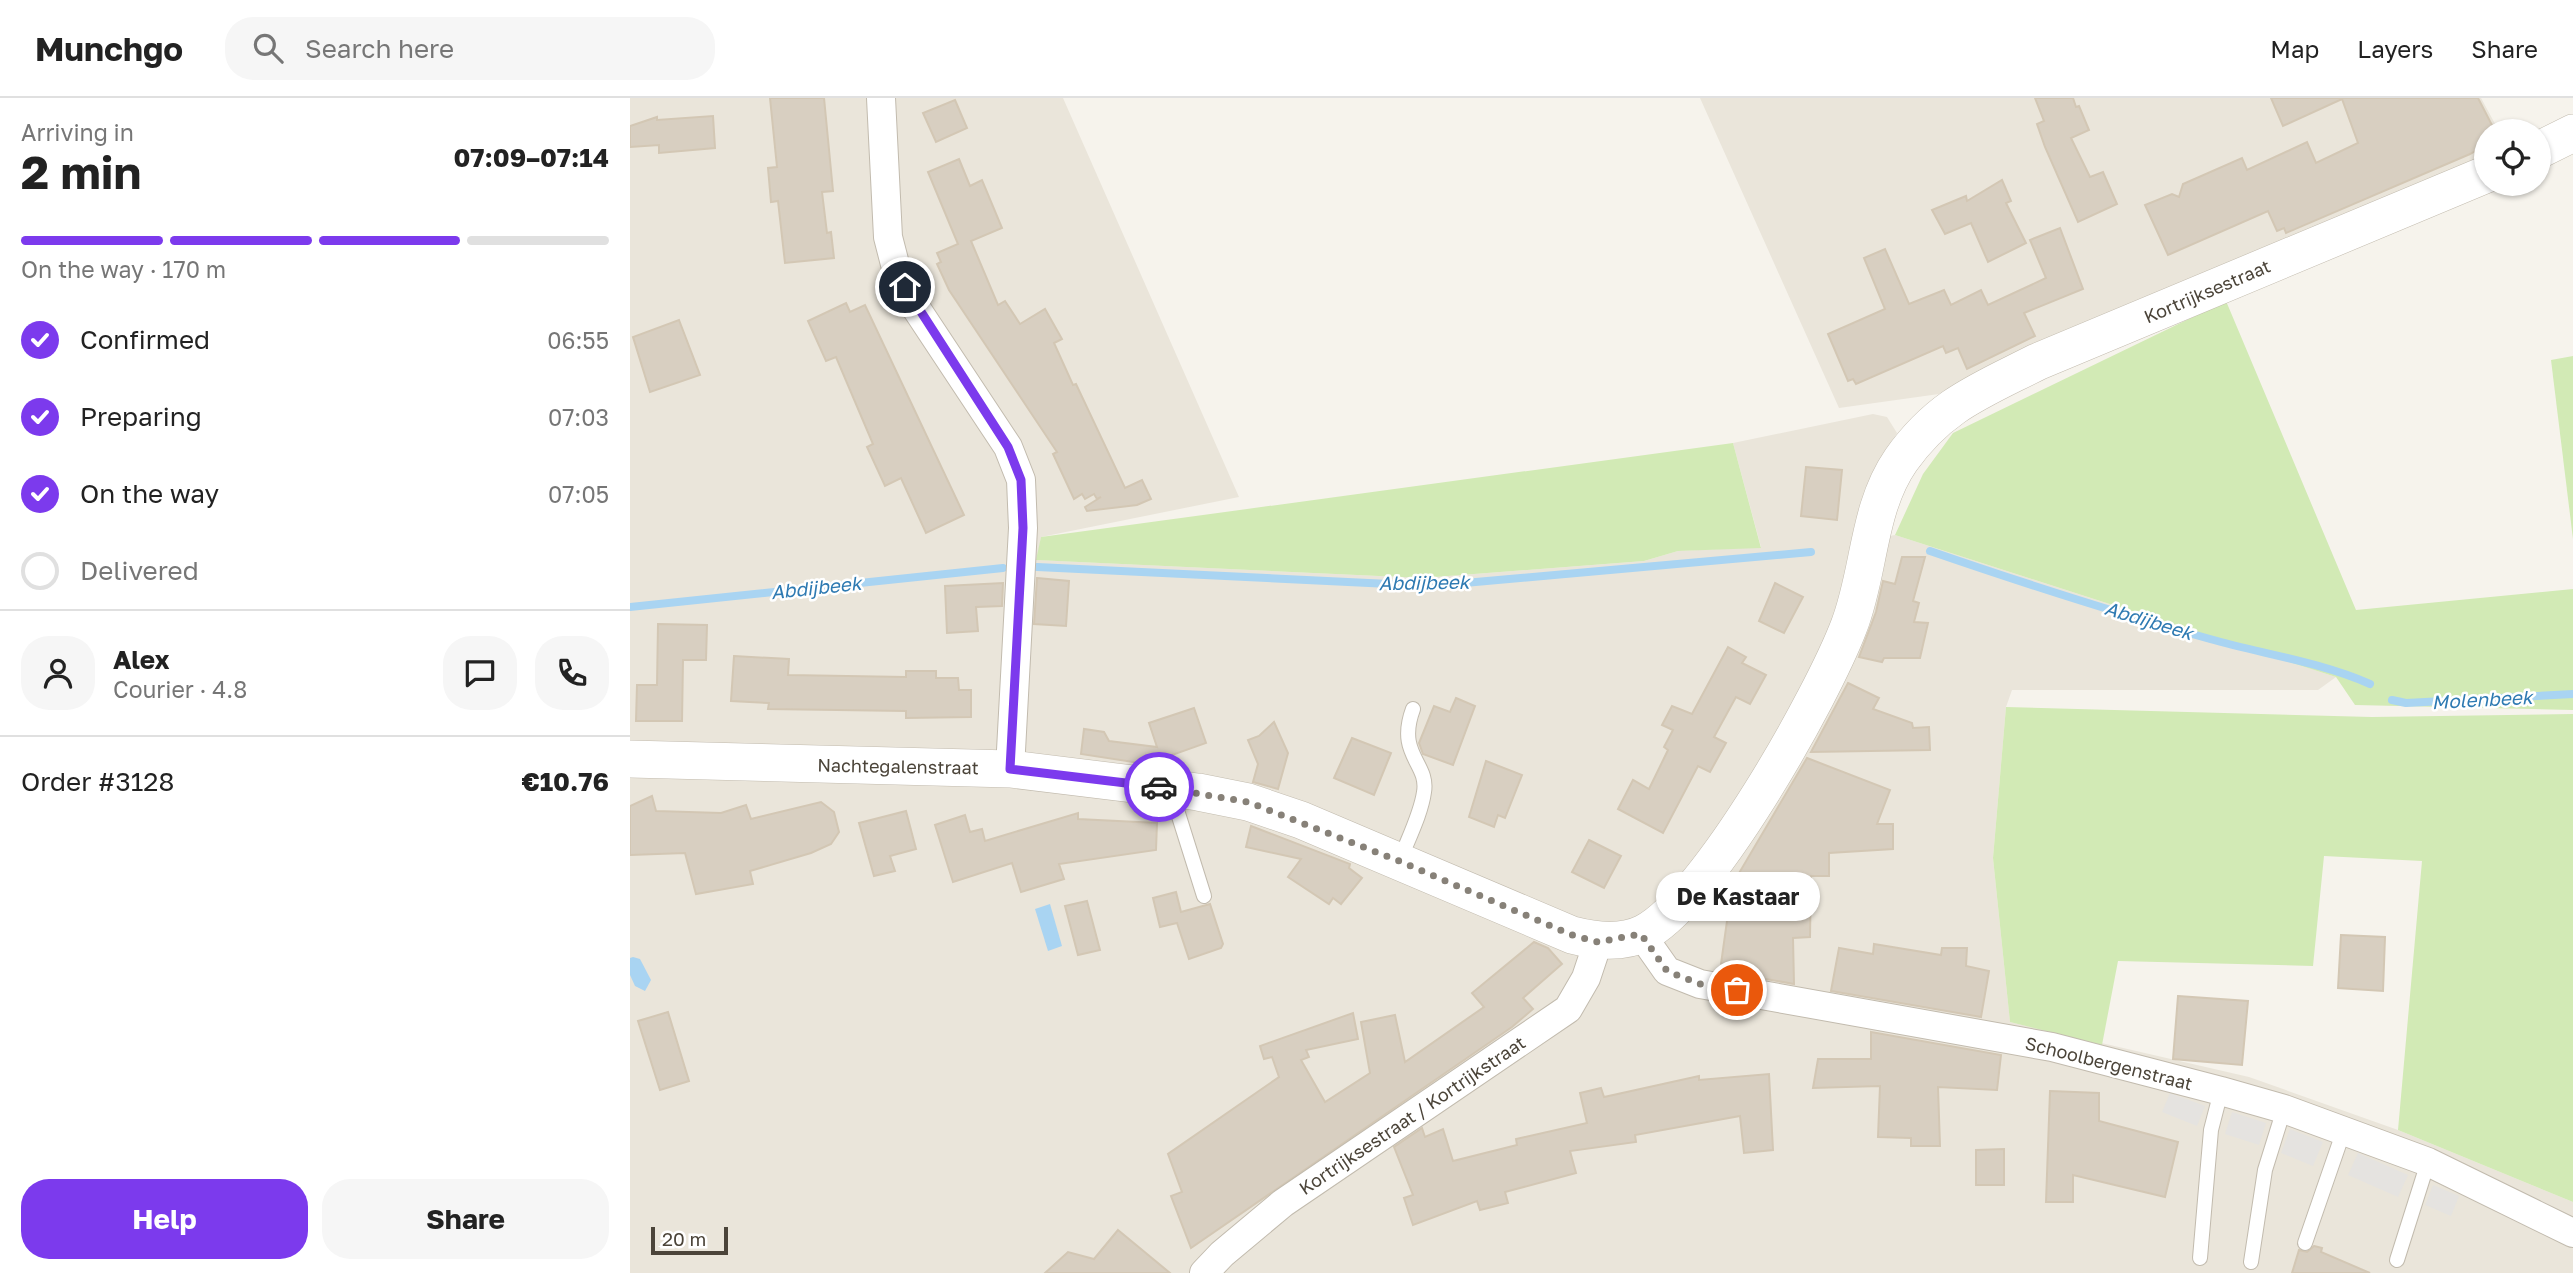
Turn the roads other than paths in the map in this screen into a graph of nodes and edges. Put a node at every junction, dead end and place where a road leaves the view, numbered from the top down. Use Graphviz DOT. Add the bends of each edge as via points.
graph roads {
  1 [pos="881,98"];
  2 [pos="2573,133"];
  3 [pos="2551,143"];
  4 [pos="2474,179"];
  5 [pos="1413,709"];
  6 [pos="630,759"];
  7 [pos="1010,769"];
  8 [pos="1170,789"];
  9 [pos="1399,861"];
  10 [pos="1203,896"];
  11 [pos="1641,934"];
  12 [pos="1598,942"];
  13 [pos="2221,1091"];
  14 [pos="2284,1109"];
  15 [pos="2344,1130"];
  16 [pos="2428,1161"];
  17 [pos="2573,1233"];
  18 [pos="2305,1243"];
  19 [pos="2200,1258"];
  20 [pos="2397,1260"];
  21 [pos="2251,1262"];
  22 [pos="1204,1273"];
  1 -- 7 [label="street" via="888,237 897,272 1008,447 1021,480 1023,528"];
  2 -- 3 [label="street"];
  4 -- 11 [label="street, Kortrijksestraat" via="2037,362 1967,397 1933,420 1900,462 1878,509 1850,624 1815,701 1724,848 1688,894 1657,925"];
  5 -- 9 [label="lane" via="1407,727 1410,754 1423,778 1424,792"];
  6 -- 7 [label="street, Nachtegalenstraat"];
  7 -- 8 [label="street, Nachtegalenstraat"];
  8 -- 9 [label="street, Nachtegalenstraat" via="1248,802"];
  8 -- 10 [label="lane"];
  9 -- 12 [label="street, Nachtegalenstraat"];
  11 -- 12 [label="street"];
  11 -- 13 [label="street, Schoolbergenstraat" via="1667,971 1700,984 2052,1047"];
  12 -- 22 [label="street, Kortrijksestraat / Kortrijkstraat" via="1586,978 1568,1009 1283,1203"];
  13 -- 14 [label="street, Schoolbergenstraat"];
  13 -- 19 [label="lane" via="2211,1130"];
  14 -- 15 [label="street, Schoolbergenstraat"];
  14 -- 21 [label="lane" via="2265,1170"];
  15 -- 16 [label="street, Schoolbergenstraat"];
  15 -- 18 [label="lane"];
  16 -- 17 [label="street, Schoolbergenstraat"];
  16 -- 20 [label="lane"];
}
